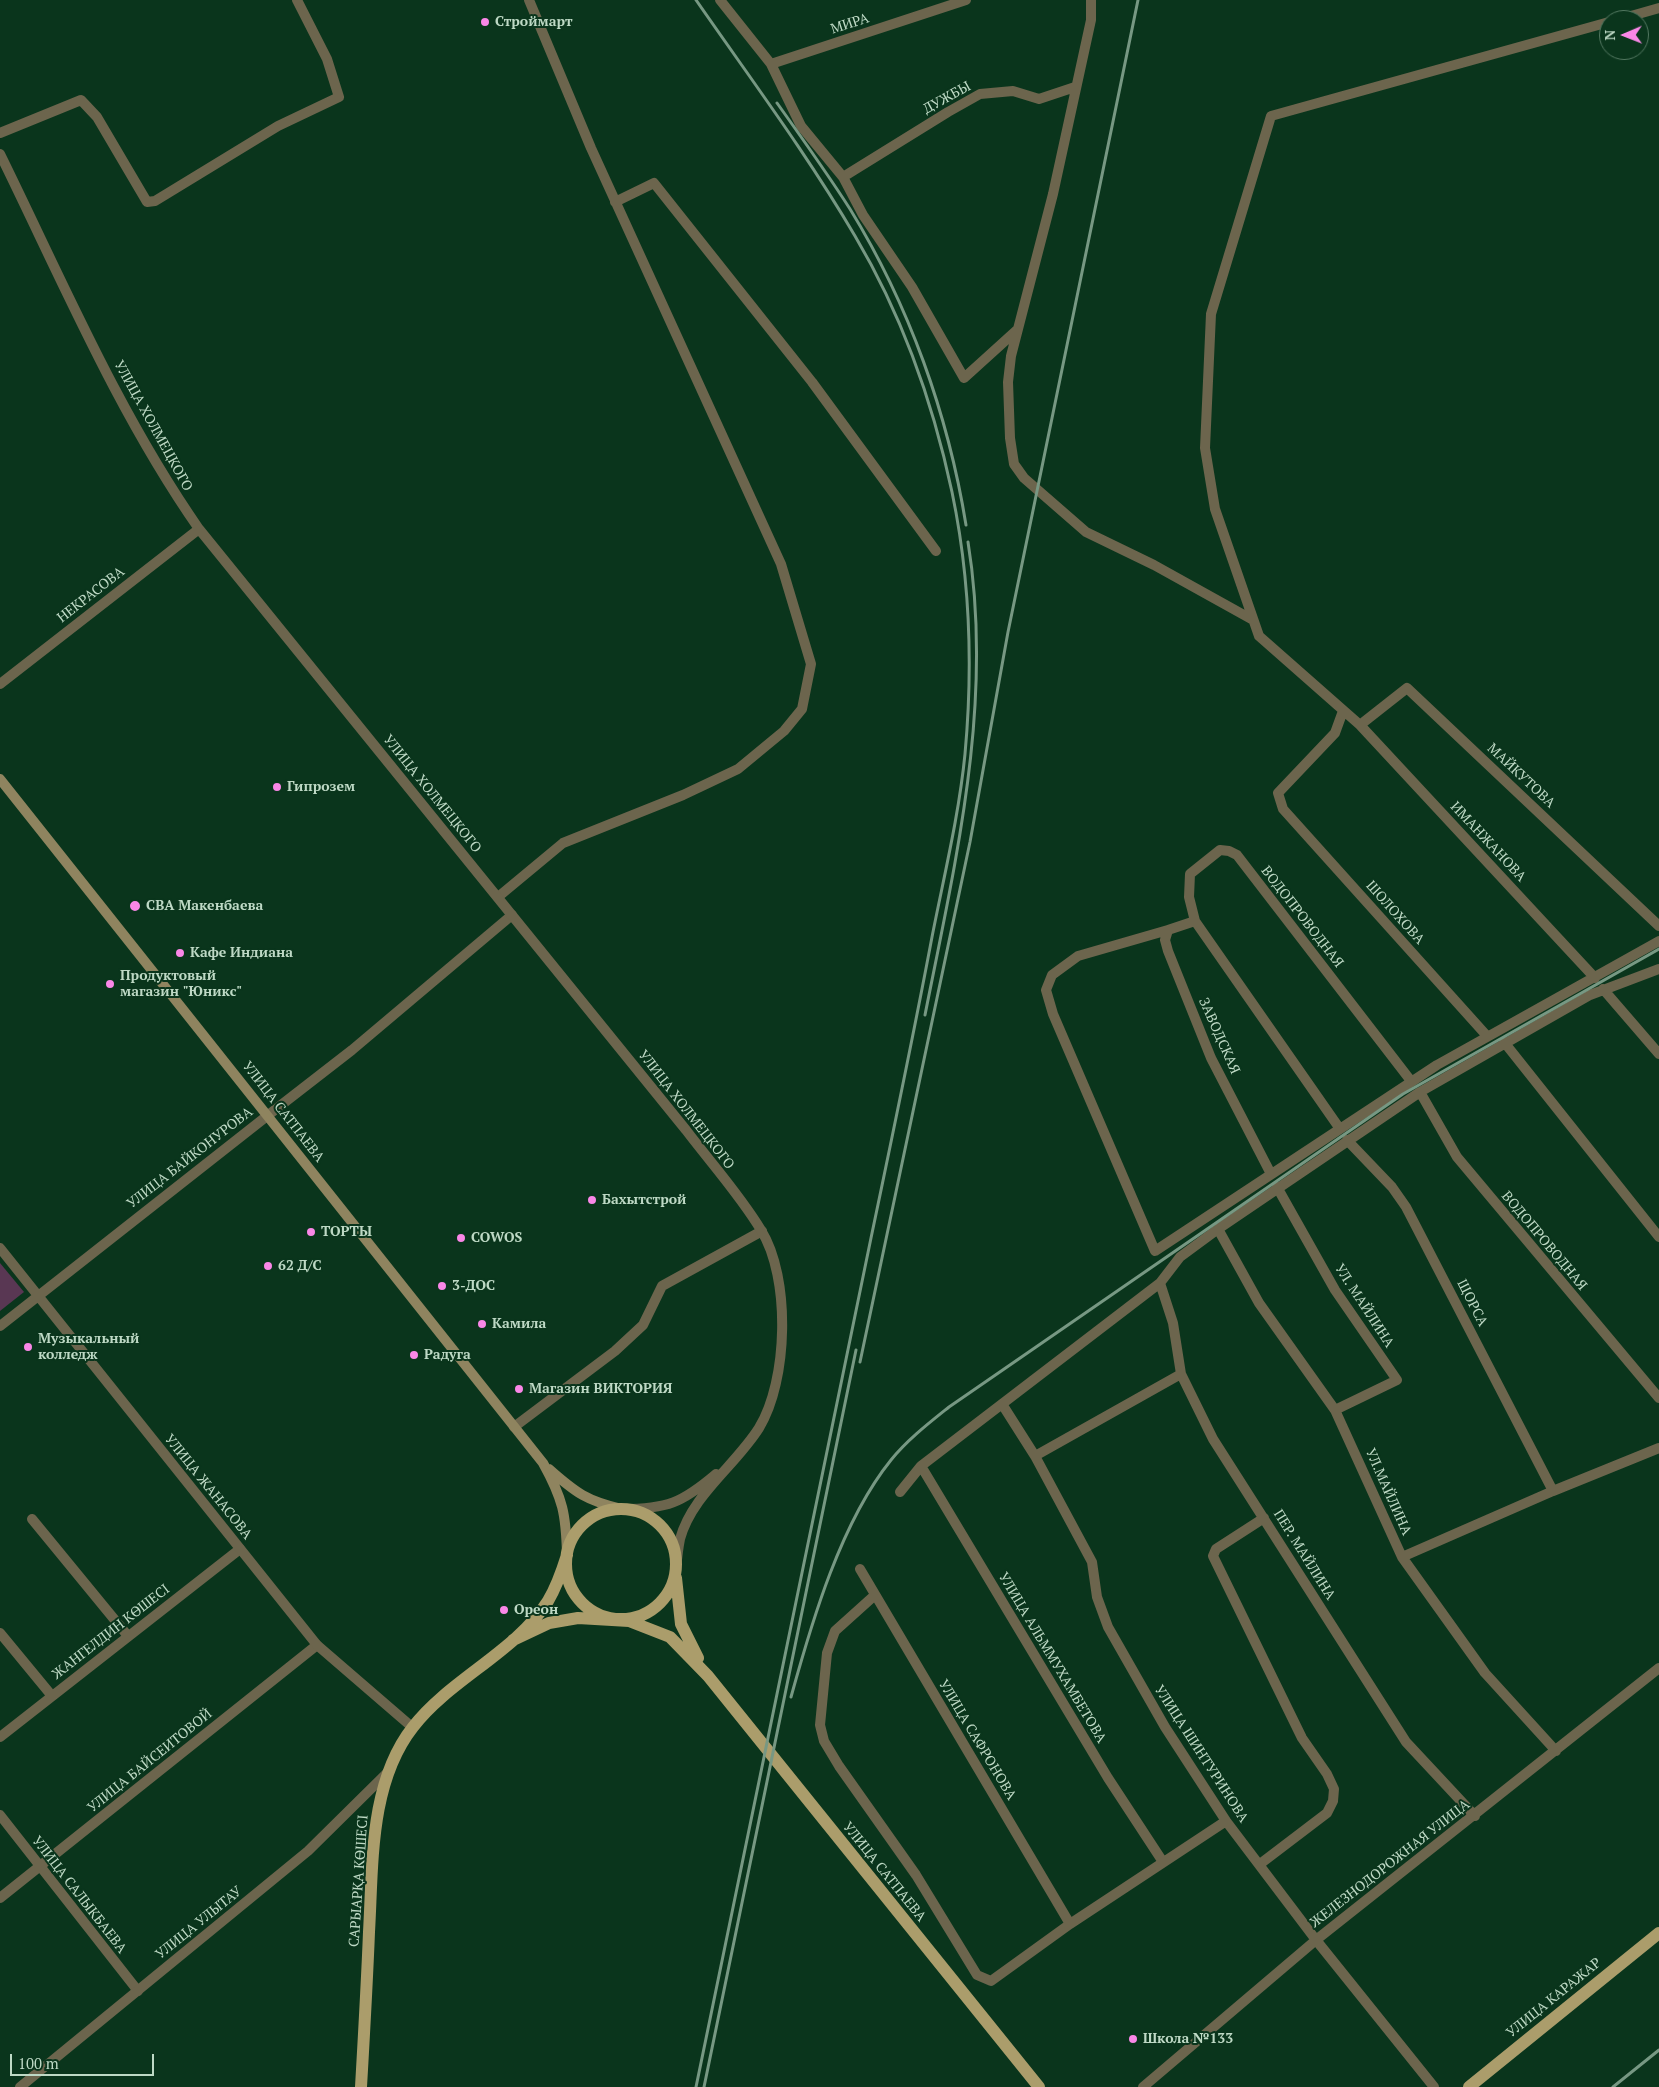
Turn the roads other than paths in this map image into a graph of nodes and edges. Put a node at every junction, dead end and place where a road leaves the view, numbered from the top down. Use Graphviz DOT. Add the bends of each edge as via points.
graph roads {
  1 [pos="297,0"];
  2 [pos="529,0"];
  3 [pos="720,0"];
  4 [pos="966,0"];
  5 [pos="1091,0"];
  6 [pos="1599,25"];
  7 [pos="771,64"];
  8 [pos="1075,88"];
  9 [pos="0,133"];
  10 [pos="0,154"];
  11 [pos="842,177"];
  12 [pos="615,202"];
  13 [pos="1016,330"];
  14 [pos="199,528"];
  15 [pos="936,551"];
  16 [pos="1253,620"];
  17 [pos="0,684"];
  18 [pos="1343,710"];
  19 [pos="1360,725"];
  20 [pos="0,779"];
  21 [pos="498,896"];
  22 [pos="512,916"];
  23 [pos="1195,921"];
  24 [pos="1659,926"];
  25 [pos="1168,930"];
  26 [pos="1659,942"];
  27 [pos="1659,969"];
  28 [pos="1595,978"];
  29 [pos="1603,989"];
  30 [pos="1487,1036"];
  31 [pos="1504,1042"];
  32 [pos="1659,1054"];
  33 [pos="1437,1065"];
  34 [pos="1445,1078"];
  35 [pos="1412,1081"];
  36 [pos="1420,1092"];
  37 [pos="267,1116"];
  38 [pos="1340,1129"];
  39 [pos="1347,1140"];
  40 [pos="1271,1174"];
  41 [pos="1276,1187"];
  42 [pos="1218,1229"];
  43 [pos="762,1231"];
  44 [pos="1659,1237"];
  45 [pos="0,1248"];
  46 [pos="1160,1283"];
  47 [pos="38,1296"];
  48 [pos="0,1326"];
  49 [pos="1181,1374"];
  50 [pos="1659,1398"];
  51 [pos="1002,1404"];
  52 [pos="1335,1410"];
  53 [pos="514,1427"];
  54 [pos="1659,1448"];
  55 [pos="742,1449"];
  56 [pos="1035,1456"];
  57 [pos="543,1463"];
  58 [pos="921,1466"];
  59 [pos="1553,1491"];
  60 [pos="900,1492"];
  61 [pos="622,1509"];
  62 [pos="1264,1518"];
  63 [pos="32,1519"];
  64 [pos="240,1549"];
  65 [pos="567,1555"];
  66 [pos="1402,1557"];
  67 [pos="676,1569"];
  68 [pos="860,1570"];
  69 [pos="876,1595"];
  70 [pos="611,1618"];
  71 [pos="0,1633"];
  72 [pos="128,1636"];
  73 [pos="513,1640"];
  74 [pos="318,1645"];
  75 [pos="1659,1668"];
  76 [pos="708,1676"];
  77 [pos="52,1696"];
  78 [pos="412,1727"];
  79 [pos="0,1737"];
  80 [pos="1556,1751"];
  81 [pos="389,1772"];
  82 [pos="0,1815"];
  83 [pos="1475,1816"];
  84 [pos="1226,1821"];
  85 [pos="1163,1862"];
  86 [pos="1260,1864"];
  87 [pos="39,1867"];
  88 [pos="0,1898"];
  89 [pos="1070,1924"];
  90 [pos="1659,1933"];
  91 [pos="1316,1940"];
  92 [pos="138,1991"];
  93 [pos="20,2087"];
  94 [pos="361,2087"];
  95 [pos="1039,2087"];
  96 [pos="1143,2087"];
  97 [pos="1434,2087"];
  98 [pos="1469,2087"];
  1 -- 9 [label="street" via="326,60 339,97 278,126 154,201 146,202 97,117 82,100"];
  2 -- 12 [label="street"];
  3 -- 7 [label="street"];
  4 -- 7 [label="street, МИРА"];
  5 -- 8 [label="street" via="1091,20"];
  6 -- 16 [label="street, ИМАНЖАНОВА" via="1271,116 1211,314 1205,448 1216,509"];
  7 -- 11 [label="street" via="801,126"];
  8 -- 11 [label="street, ДУЖБЫ" via="1039,99 1014,91 980,94"];
  8 -- 13 [label="street" via="1050,203"];
  10 -- 14 [label="street, УЛИЦА ХОЛМЕЦКОГО" via="115,388 164,478"];
  11 -- 13 [label="street" via="863,215 912,287 964,378"];
  12 -- 15 [label="street" via="654,183 812,382"];
  12 -- 21 [label="street" via="781,564 811,664 802,709 784,731 738,769 564,843"];
  13 -- 16 [label="street" via="1008,391 1014,464 1024,478 1086,532 1154,565"];
  14 -- 17 [label="street, НЕКРАСОВА"];
  14 -- 21 [label="street, УЛИЦА ХОЛМЕЦКОГО"];
  16 -- 18 [label="street, ИМАНЖАНОВА" via="1259,636"];
  18 -- 19 [label="street, ИМАНЖАНОВА"];
  18 -- 30 [label="street, ШОЛОХОВА" via="1335,733 1278,792 1282,809"];
  19 -- 24 [label="street, МАЙКУТОВА" via="1408,688"];
  19 -- 28 [label="street, ИМАНЖАНОВА"];
  20 -- 37 [label="main road, УЛИЦА САТПАЕВА"];
  21 -- 22 [label="street, УЛИЦА ХОЛМЕЦКОГО"];
  22 -- 37 [label="street, УЛИЦА БАЙКОНУРОВА" via="352,1050"];
  22 -- 43 [label="street, УЛИЦА ХОЛМЕЦКОГО" via="686,1130"];
  23 -- 25 [label="street"];
  23 -- 35 [label="street, ВОДОПРОВОДНАЯ" via="1189,897 1190,874 1220,850 1237,855"];
  23 -- 38 [label="street"];
  25 -- 40 [label="street, ЗАВОДСКАЯ" via="1165,940 1168,951 1211,1058"];
  25 -- 40 [label="street" via="1078,956 1052,975 1046,990 1053,1014 1155,1250"];
  26 -- 28 [label="street"];
  27 -- 29 [label="street"];
  28 -- 30 [label="street"];
  29 -- 31 [label="street"];
  29 -- 32 [label="street"];
  30 -- 33 [label="street"];
  31 -- 34 [label="street"];
  31 -- 44 [label="street"];
  33 -- 34 [label="street"];
  33 -- 35 [label="street"];
  34 -- 36 [label="street"];
  35 -- 38 [label="street"];
  36 -- 39 [label="street"];
  36 -- 50 [label="street, ВОДОПРОВОДНАЯ" via="1457,1157"];
  37 -- 47 [label="street, УЛИЦА БАЙКОНУРОВА"];
  37 -- 53 [label="main road, УЛИЦА САТПАЕВА"];
  38 -- 40 [label="street"];
  39 -- 41 [label="street"];
  39 -- 59 [label="street, ЩОРСА" via="1392,1187 1406,1207"];
  41 -- 42 [label="street"];
  41 -- 52 [label="street, УЛ. МАЙЛИНА" via="1335,1290 1397,1380"];
  42 -- 46 [label="street" via="1180,1257"];
  42 -- 52 [label="street, УЛ.МАЙЛИНА" via="1259,1304"];
  43 -- 53 [label="street" via="662,1286 643,1325 615,1351"];
  43 -- 55 [label="street, УЛИЦА ХОЛМЕЦКОГО" via="773,1259 780,1292 778,1368 771,1403"];
  45 -- 47 [label="street, УЛИЦА ЖАНАСОВА"];
  46 -- 49 [label="street, ПЕР. МАЙЛИНА" via="1173,1323"];
  46 -- 51 [label="street"];
  47 -- 48 [label="street, УЛИЦА БАЙКОНУРОВА"];
  47 -- 64 [label="street, УЛИЦА ЖАНАСОВА"];
  49 -- 56 [label="street"];
  49 -- 62 [label="street, ПЕР. МАЙЛИНА" via="1214,1439"];
  51 -- 56 [label="street, УЛИЦА ШИНТУРИНОВА"];
  51 -- 58 [label="street"];
  52 -- 66 [label="street, УЛ.МАЙЛИНА"];
  53 -- 57 [label="main road, УЛИЦА САТПАЕВА"];
  54 -- 59 [label="street"];
  55 -- 61 [label="street" via="690,1496 648,1509"];
  55 -- 67 [label="street" via="688,1520 680,1539"];
  56 -- 84 [label="street, УЛИЦА ШИНТУРИНОВА" via="1092,1562 1097,1597 1108,1627 1165,1727"];
  57 -- 61 [label="main road" via="571,1489 595,1503"];
  57 -- 65 [label="main road" via="564,1509"];
  58 -- 60 [label="street"];
  58 -- 85 [label="street, УЛИЦА АЛЬММУХАМБЕТОВА" via="1108,1778"];
  59 -- 66 [label="street"];
  61 -- 65 [label="main road" via="601,1514 583,1525"];
  61 -- 67 [label="main road" via="646,1515 663,1528 675,1553"];
  62 -- 83 [label="street, ПЕР. МАЙЛИНА" via="1406,1742"];
  62 -- 86 [label="street" via="1216,1549 1213,1556 1302,1738 1334,1789 1327,1813"];
  63 -- 72 [label="street"];
  64 -- 72 [label="street, ЖАНГЕЛДИН КӨШЕСІ"];
  64 -- 74 [label="street, УЛИЦА ЖАНАСОВА"];
  65 -- 70 [label="main road" via="568,1579 580,1601 599,1615"];
  65 -- 73 [label="main road" via="548,1601"];
  66 -- 80 [label="street, УЛ.МАЙЛИНА" via="1485,1673"];
  67 -- 70 [label="main road" via="666,1595 649,1612 624,1619"];
  67 -- 76 [label="main road" via="681,1624"];
  68 -- 69 [label="street, УЛИЦА САФРОНОВА"];
  69 -- 89 [label="street, УЛИЦА САФРОНОВА"];
  69 -- 89 [label="street" via="835,1631 827,1653 820,1724 824,1741 916,1875 977,1975 991,1981"];
  70 -- 73 [label="main road" via="578,1618 549,1623"];
  70 -- 76 [label="main road" via="644,1626 670,1637"];
  71 -- 77 [label="street"];
  72 -- 77 [label="street, ЖАНГЕЛДИН КӨШЕСІ"];
  73 -- 78 [label="main road, САРЫАРҚА КӨШЕСІ" via="459,1680"];
  74 -- 78 [label="street, УЛИЦА ЖАНАСОВА"];
  74 -- 87 [label="street, УЛИЦА БАЙСЕИТОВОЙ"];
  75 -- 80 [label="street, ЖЕЛЕЗНОДОРОЖНАЯ УЛИЦА"];
  76 -- 95 [label="main road, УЛИЦА САТПАЕВА"];
  77 -- 79 [label="street, ЖАНГЕЛДИН КӨШЕСІ"];
  78 -- 81 [label="main road, САРЫАРҚА КӨШЕСІ"];
  80 -- 83 [label="street, ЖЕЛЕЗНОДОРОЖНАЯ УЛИЦА"];
  81 -- 92 [label="street, УЛИЦА УЛЫТАУ" via="308,1851"];
  81 -- 94 [label="main road, САРЫАРҚА КӨШЕСІ" via="378,1813 373,1858"];
  82 -- 87 [label="street, УЛИЦА САЛЫКБАЕВА"];
  83 -- 91 [label="street, ЖЕЛЕЗНОДОРОЖНАЯ УЛИЦА"];
  84 -- 85 [label="street"];
  84 -- 86 [label="street, УЛИЦА ШИНТУРИНОВА"];
  85 -- 89 [label="street"];
  86 -- 91 [label="street, УЛИЦА ШИНТУРИНОВА"];
  87 -- 88 [label="street, УЛИЦА БАЙСЕИТОВОЙ"];
  87 -- 92 [label="street, УЛИЦА САЛЫКБАЕВА"];
  90 -- 98 [label="main road, УЛИЦА КАРАЖАР"];
  91 -- 96 [label="street, ЖЕЛЕЗНОДОРОЖНАЯ УЛИЦА"];
  91 -- 97 [label="street, УЛИЦА ШИНТУРИНОВА"];
  92 -- 93 [label="street, УЛИЦА УЛЫТАУ"];
}
